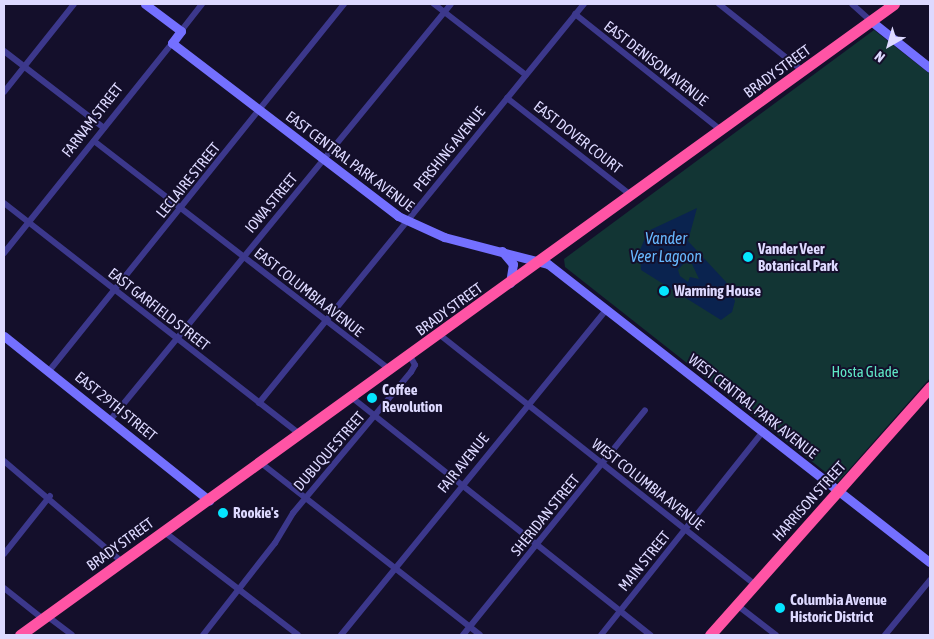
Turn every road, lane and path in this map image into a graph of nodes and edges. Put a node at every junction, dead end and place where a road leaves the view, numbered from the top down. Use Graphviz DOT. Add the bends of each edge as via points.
graph roads {
  1 [pos="74,4"];
  2 [pos="145,4"];
  3 [pos="202,4"];
  4 [pos="344,4"];
  5 [pos="434,4"];
  6 [pos="451,4"];
  7 [pos="584,4"];
  8 [pos="719,4"];
  9 [pos="852,4"];
  10 [pos="894,4"];
  11 [pos="445,12"];
  12 [pos="575,14"];
  13 [pos="871,21"];
  14 [pos="181,31"];
  15 [pos="172,43"];
  16 [pos="4,51"];
  17 [pos="24,67"];
  18 [pos="930,68"];
  19 [pos="803,71"];
  20 [pos="526,75"];
  21 [pos="4,92"];
  22 [pos="507,98"];
  23 [pos="260,111"];
  24 [pos="104,128"];
  25 [pos="721,130"];
  26 [pos="94,141"];
  27 [pos="324,161"];
  28 [pos="633,197"];
  29 [pos="4,203"];
  30 [pos="180,208"];
  31 [pos="28,222"];
  32 [pos="407,222"];
  33 [pos="500,249"];
  34 [pos="4,253"];
  35 [pos="243,256"];
  36 [pos="544,261"];
  37 [pos="509,284"];
  38 [pos="115,290"];
  39 [pos="607,308"];
  40 [pos="326,320"];
  41 [pos="440,335"];
  42 [pos="4,336"];
  43 [pos="177,339"];
  44 [pos="410,356"];
  45 [pos="390,370"];
  46 [pos="50,371"];
  47 [pos="929,390"];
  48 [pos="350,396"];
  49 [pos="260,403"];
  50 [pos="527,404"];
  51 [pos="645,410"];
  52 [pos="376,416"];
  53 [pos="111,419"];
  54 [pos="764,431"];
  55 [pos="300,434"];
  56 [pos="4,461"];
  57 [pos="261,463"];
  58 [pos="602,464"];
  59 [pos="461,485"];
  60 [pos="838,491"];
  61 [pos="50,496"];
  62 [pos="306,497"];
  63 [pos="209,500"];
  64 [pos="685,529"];
  65 [pos="163,531"];
  66 [pos="536,545"];
  67 [pos="4,554"];
  68 [pos="121,561"];
  69 [pos="930,562"];
  70 [pos="395,568"];
  71 [pos="930,580"];
  72 [pos="755,584"];
  73 [pos="4,588"];
  74 [pos="239,590"];
  75 [pos="737,605"];
  76 [pos="620,611"];
  77 [pos="45,618"];
  78 [pos="470,627"];
  79 [pos="20,635"];
  80 [pos="72,635"];
  81 [pos="203,635"];
  82 [pos="298,635"];
  83 [pos="341,635"];
  84 [pos="463,635"];
  85 [pos="480,635"];
  86 [pos="601,635"];
  87 [pos="650,635"];
  88 [pos="710,635"];
  89 [pos="776,635"];
  90 [pos="885,635"];
  1 -- 17 [label="street"];
  2 -- 14 [label="street"];
  3 -- 14 [label="street, FARNAM STREET"];
  4 -- 23 [label="street, LECLAIRE STREET"];
  5 -- 11 [label="street"];
  6 -- 11 [label="street, IOWA STREET"];
  7 -- 12 [label="street, PERSHING AVENUE"];
  8 -- 19 [label="street"];
  9 -- 13 [label="street"];
  10 -- 13 [label="highway, BRADY STREET"];
  11 -- 20 [label="street"];
  11 -- 27 [label="street, IOWA STREET"];
  12 -- 20 [label="street, PERSHING AVENUE"];
  12 -- 25 [label="street, EAST DENISON AVENUE"];
  13 -- 18 [label="street"];
  13 -- 19 [label="highway, BRADY STREET"];
  14 -- 15 [label="street, FARNAM STREET"];
  15 -- 23 [label="street, EAST CENTRAL PARK AVENUE"];
  15 -- 24 [label="street, FARNAM STREET"];
  16 -- 17 [label="street"];
  17 -- 21 [label="street"];
  17 -- 24 [label="street"];
  19 -- 25 [label="highway, BRADY STREET"];
  20 -- 22 [label="street, PERSHING AVENUE"];
  22 -- 28 [label="street, EAST DOVER COURT"];
  22 -- 32 [label="street, PERSHING AVENUE"];
  23 -- 27 [label="street, EAST CENTRAL PARK AVENUE"];
  23 -- 30 [label="street, LECLAIRE STREET"];
  24 -- 26 [label="street, FARNAM STREET"];
  25 -- 28 [label="highway, BRADY STREET"];
  26 -- 30 [label="street, EAST COLUMBIA AVENUE"];
  26 -- 31 [label="street, FARNAM STREET"];
  27 -- 32 [label="street, EAST CENTRAL PARK AVENUE"];
  27 -- 35 [label="street, IOWA STREET"];
  28 -- 36 [label="highway, BRADY STREET"];
  29 -- 31 [label="street, EAST GARFIELD STREET"];
  30 -- 35 [label="street, EAST COLUMBIA AVENUE"];
  30 -- 38 [label="street, LECLAIRE STREET"];
  31 -- 34 [label="street, FARNAM STREET"];
  31 -- 38 [label="street, EAST GARFIELD STREET"];
  32 -- 33 [label="street, EAST CENTRAL PARK AVENUE" via="444,237"];
  32 -- 40 [label="street, PERSHING AVENUE"];
  33 -- 36 [label="street, EAST CENTRAL PARK AVENUE"];
  33 -- 37 [label="street" via="514,264"];
  35 -- 40 [label="street, EAST COLUMBIA AVENUE"];
  35 -- 43 [label="street, IOWA STREET"];
  36 -- 37 [label="highway, BRADY STREET"];
  36 -- 39 [label="street, EAST CENTRAL PARK AVENUE"];
  37 -- 41 [label="highway, BRADY STREET"];
  38 -- 43 [label="street, EAST GARFIELD STREET"];
  38 -- 46 [label="street, LECLAIRE STREET"];
  39 -- 50 [label="street, FAIR AVENUE"];
  39 -- 54 [label="street, WEST CENTRAL PARK AVENUE"];
  40 -- 45 [label="street, EAST COLUMBIA AVENUE"];
  40 -- 49 [label="street, PERSHING AVENUE"];
  41 -- 44 [label="highway, BRADY STREET"];
  41 -- 50 [label="street"];
  42 -- 46 [label="street, EAST 29TH STREET"];
  43 -- 49 [label="street, EAST GARFIELD STREET"];
  43 -- 53 [label="street, IOWA STREET"];
  44 -- 45 [label="highway, BRADY STREET"];
  44 -- 52 [label="street, DUBUQUE STREET" via="413,369"];
  45 -- 48 [label="highway, BRADY STREET"];
  46 -- 53 [label="street, EAST 29TH STREET"];
  47 -- 60 [label="highway, HARRISON STREET"];
  48 -- 52 [label="street"];
  48 -- 55 [label="highway, BRADY STREET"];
  49 -- 55 [label="street, EAST GARFIELD STREET"];
  50 -- 58 [label="street, WEST COLUMBIA AVENUE"];
  50 -- 59 [label="street, FAIR AVENUE"];
  51 -- 58 [label="street, SHERIDAN STREET"];
  52 -- 59 [label="street"];
  52 -- 62 [label="street, DUBUQUE STREET"];
  53 -- 63 [label="street, EAST 29TH STREET"];
  54 -- 60 [label="street, WEST CENTRAL PARK AVENUE"];
  54 -- 64 [label="street, MAIN STREET"];
  55 -- 57 [label="highway, BRADY STREET"];
  56 -- 61 [label="street"];
  57 -- 62 [label="street"];
  57 -- 63 [label="highway, BRADY STREET"];
  58 -- 64 [label="street, WEST COLUMBIA AVENUE"];
  58 -- 66 [label="street, SHERIDAN STREET"];
  59 -- 66 [label="street"];
  59 -- 70 [label="street, FAIR AVENUE"];
  60 -- 69 [label="street, WEST CENTRAL PARK AVENUE"];
  60 -- 72 [label="highway, HARRISON STREET"];
  61 -- 67 [label="street"];
  61 -- 68 [label="street" via="83,532"];
  62 -- 70 [label="street"];
  62 -- 74 [label="street, DUBUQUE STREET"];
  63 -- 65 [label="highway, BRADY STREET"];
  64 -- 72 [label="street, WEST COLUMBIA AVENUE"];
  64 -- 76 [label="street, MAIN STREET"];
  65 -- 68 [label="highway, BRADY STREET"];
  65 -- 74 [label="street"];
  66 -- 76 [label="street"];
  66 -- 78 [label="street, SHERIDAN STREET"];
  68 -- 77 [label="highway, BRADY STREET"];
  70 -- 78 [label="street"];
  70 -- 83 [label="street, FAIR AVENUE"];
  71 -- 90 [label="street"];
  72 -- 75 [label="highway, HARRISON STREET"];
  73 -- 77 [label="street"];
  74 -- 81 [label="street, DUBUQUE STREET"];
  74 -- 82 [label="street"];
  75 -- 88 [label="highway, HARRISON STREET"];
  75 -- 89 [label="street"];
  76 -- 86 [label="street, MAIN STREET"];
  76 -- 87 [label="street"];
  77 -- 79 [label="highway, BRADY STREET"];
  77 -- 80 [label="street"];
  78 -- 84 [label="street, SHERIDAN STREET"];
  78 -- 85 [label="street"];
}
